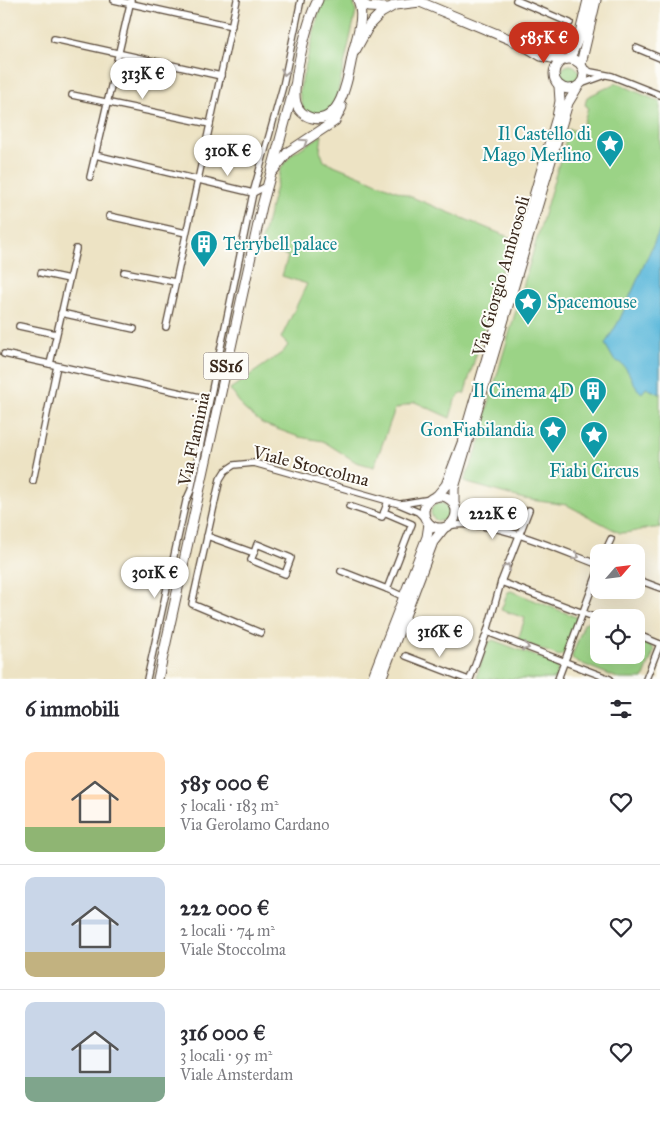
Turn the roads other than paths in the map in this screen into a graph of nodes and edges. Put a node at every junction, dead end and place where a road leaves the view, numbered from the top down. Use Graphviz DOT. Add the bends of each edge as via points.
graph roads {
  1 [pos="114,0"];
  2 [pos="237,0"];
  3 [pos="301,0"];
  4 [pos="312,0"];
  5 [pos="318,0"];
  6 [pos="516,0"];
  7 [pos="588,0"];
  8 [pos="596,0"];
  9 [pos="359,1"];
  10 [pos="131,2"];
  11 [pos="391,7"];
  12 [pos="312,12"];
  13 [pos="570,23"];
  14 [pos="232,26"];
  15 [pos="54,39"];
  16 [pos="636,48"];
  17 [pos="119,53"];
  18 [pos="353,55"];
  19 [pos="541,56"];
  20 [pos="660,58"];
  21 [pos="566,59"];
  22 [pos="582,66"];
  23 [pos="554,74"];
  24 [pos="221,76"];
  25 [pos="605,76"];
  26 [pos="295,85"];
  27 [pos="345,86"];
  28 [pos="559,86"];
  29 [pos="579,86"];
  30 [pos="660,95"];
  31 [pos="72,96"];
  32 [pos="107,103"];
  33 [pos="210,124"];
  34 [pos="95,155"];
  35 [pos="270,176"];
  36 [pos="90,177"];
  37 [pos="198,180"];
  38 [pos="267,186"];
  39 [pos="253,193"];
  40 [pos="109,216"];
  41 [pos="186,233"];
  42 [pos="76,249"];
  43 [pos="124,272"];
  44 [pos="42,273"];
  45 [pos="69,279"];
  46 [pos="175,282"];
  47 [pos="61,313"];
  48 [pos="20,326"];
  49 [pos="166,327"];
  50 [pos="134,330"];
  51 [pos="56,334"];
  52 [pos="4,354"];
  53 [pos="50,364"];
  54 [pos="57,366"];
  55 [pos="209,399"];
  56 [pos="33,481"];
  57 [pos="433,498"];
  58 [pos="388,501"];
  59 [pos="399,504"];
  60 [pos="349,506"];
  61 [pos="455,506"];
  62 [pos="529,510"];
  63 [pos="384,512"];
  64 [pos="427,522"];
  65 [pos="182,523"];
  66 [pos="472,524"];
  67 [pos="192,526"];
  68 [pos="446,527"];
  69 [pos="207,536"];
  70 [pos="520,536"];
  71 [pos="611,539"];
  72 [pos="609,544"];
  73 [pos="254,553"];
  74 [pos="590,562"];
  75 [pos="342,572"];
  76 [pos="501,582"];
  77 [pos="645,582"];
  78 [pos="660,588"];
  79 [pos="387,589"];
  80 [pos="590,594"];
  81 [pos="404,597"];
  82 [pos="583,613"];
  83 [pos="590,616"];
  84 [pos="487,632"];
  85 [pos="261,633"];
  86 [pos="645,638"];
  87 [pos="660,644"];
  88 [pos="406,656"];
  89 [pos="565,661"];
  90 [pos="147,679"];
  91 [pos="158,679"];
  92 [pos="372,679"];
  93 [pos="381,679"];
  94 [pos="468,679"];
  95 [pos="558,679"];
  96 [pos="610,679"];
  97 [pos="646,679"];
  1 -- 10 [label="street"];
  2 -- 14 [label="street"];
  3 -- 39 [label="street, Via Flaminia, one-way"];
  4 -- 12 [label="main road, Via Flaminia / SS16"];
  5 -- 12 [label="main road, Via Flaminia / SS16"];
  6 -- 13 [label="street"];
  7 -- 21 [label="main road" via="579,37"];
  8 -- 22 [label="main road"];
  9 -- 11 [label="main road" via="377,9"];
  9 -- 18 [label="main road, Via Flaminia / SS16" via="361,16"];
  10 -- 14 [label="street"];
  10 -- 17 [label="street"];
  11 -- 18 [label="main road" via="370,24"];
  11 -- 19 [label="main road" via="413,2 430,6 521,44"];
  12 -- 26 [label="main road, Via Flaminia / SS16"];
  14 -- 24 [label="street"];
  15 -- 17 [label="street"];
  16 -- 20 [label="street"];
  17 -- 24 [label="street"];
  17 -- 32 [label="street"];
  18 -- 27 [label="main road, Via Flaminia / SS16"];
  19 -- 21 [label="main road"];
  19 -- 23 [label="main road"];
  21 -- 22 [label="main road"];
  21 -- 23 [label="main road" via="556,66"];
  22 -- 25 [label="street"];
  22 -- 29 [label="main road" via="585,75"];
  23 -- 28 [label="main road"];
  24 -- 33 [label="street"];
  25 -- 29 [label="street"];
  25 -- 30 [label="street"];
  26 -- 27 [label="main road, Via Flaminia / SS16" via="300,110 317,119 335,111"];
  26 -- 35 [label="main road, Via Flaminia / SS16"];
  35 -- 27 [label="main road, Via Flaminia / SS16, one-way" via="288,152 335,121 343,105"];
  28 -- 29 [label="main road" via="568,89"];
  28 -- 57 [label="main road, Via Giorgio Ambrosoli" via="557,118 462,443 446,485"];
  29 -- 61 [label="main road, Via Giorgio Ambrosoli" via="568,103 454,488"];
  31 -- 32 [label="street"];
  32 -- 33 [label="street"];
  32 -- 34 [label="street"];
  33 -- 37 [label="street"];
  34 -- 36 [label="street"];
  34 -- 37 [label="street"];
  35 -- 38 [label="main road, Via Flaminia / SS16"];
  37 -- 39 [label="street"];
  37 -- 41 [label="street"];
  38 -- 39 [label="street"];
  38 -- 67 [label="main road, Via Flaminia / SS16"];
  39 -- 55 [label="street, Via Flaminia"];
  40 -- 41 [label="street"];
  41 -- 46 [label="street"];
  42 -- 45 [label="street"];
  43 -- 46 [label="street"];
  44 -- 45 [label="street"];
  45 -- 47 [label="street"];
  46 -- 49 [label="street"];
  47 -- 50 [label="street"];
  47 -- 51 [label="street"];
  48 -- 51 [label="street"];
  51 -- 53 [label="street"];
  52 -- 53 [label="street"];
  53 -- 54 [label="street"];
  54 -- 55 [label="street"];
  54 -- 56 [label="street"];
  55 -- 65 [label="street, Via Flaminia"];
  57 -- 59 [label="street, Viale Stoccolma"];
  57 -- 61 [label="main road" via="447,498"];
  57 -- 64 [label="main road" via="425,506"];
  58 -- 59 [label="street, Viale Stoccolma"];
  58 -- 63 [label="street"];
  58 -- 69 [label="street, Viale Stoccolma" via="245,462 225,471 220,479"];
  59 -- 64 [label="street, Viale Stoccolma" via="418,512"];
  60 -- 63 [label="street" via="382,517"];
  61 -- 66 [label="street"];
  61 -- 68 [label="main road" via="454,520"];
  62 -- 70 [label="street"];
  63 -- 79 [label="street" via="412,524"];
  64 -- 68 [label="main road" via="436,528"];
  64 -- 81 [label="main road" via="428,537"];
  65 -- 67 [label="street"];
  65 -- 90 [label="street, Via Flaminia"];
  66 -- 68 [label="street"];
  66 -- 70 [label="street"];
  67 -- 91 [label="main road, Via Flaminia / SS16"];
  68 -- 93 [label="main road" via="433,542"];
  69 -- 73 [label="street"];
  69 -- 85 [label="street, Viale Stoccolma" via="192,604"];
  70 -- 74 [label="street, one-way"];
  76 -- 70 [label="street, one-way"];
  71 -- 72 [label="street"];
  73 -- 73 [label="street" via="251,560 284,574 291,558 258,544"];
  75 -- 79 [label="street"];
  76 -- 82 [label="street"];
  76 -- 84 [label="street"];
  77 -- 78 [label="street"];
  79 -- 81 [label="street"];
  80 -- 82 [label="street"];
  81 -- 92 [label="main road"];
  82 -- 83 [label="street"];
  82 -- 89 [label="street"];
  84 -- 89 [label="street, one-way"];
  84 -- 94 [label="street"];
  86 -- 87 [label="street"];
  87 -- 97 [label="street"];
  88 -- 94 [label="street"];
  89 -- 95 [label="street"];
  89 -- 96 [label="street"];
}
